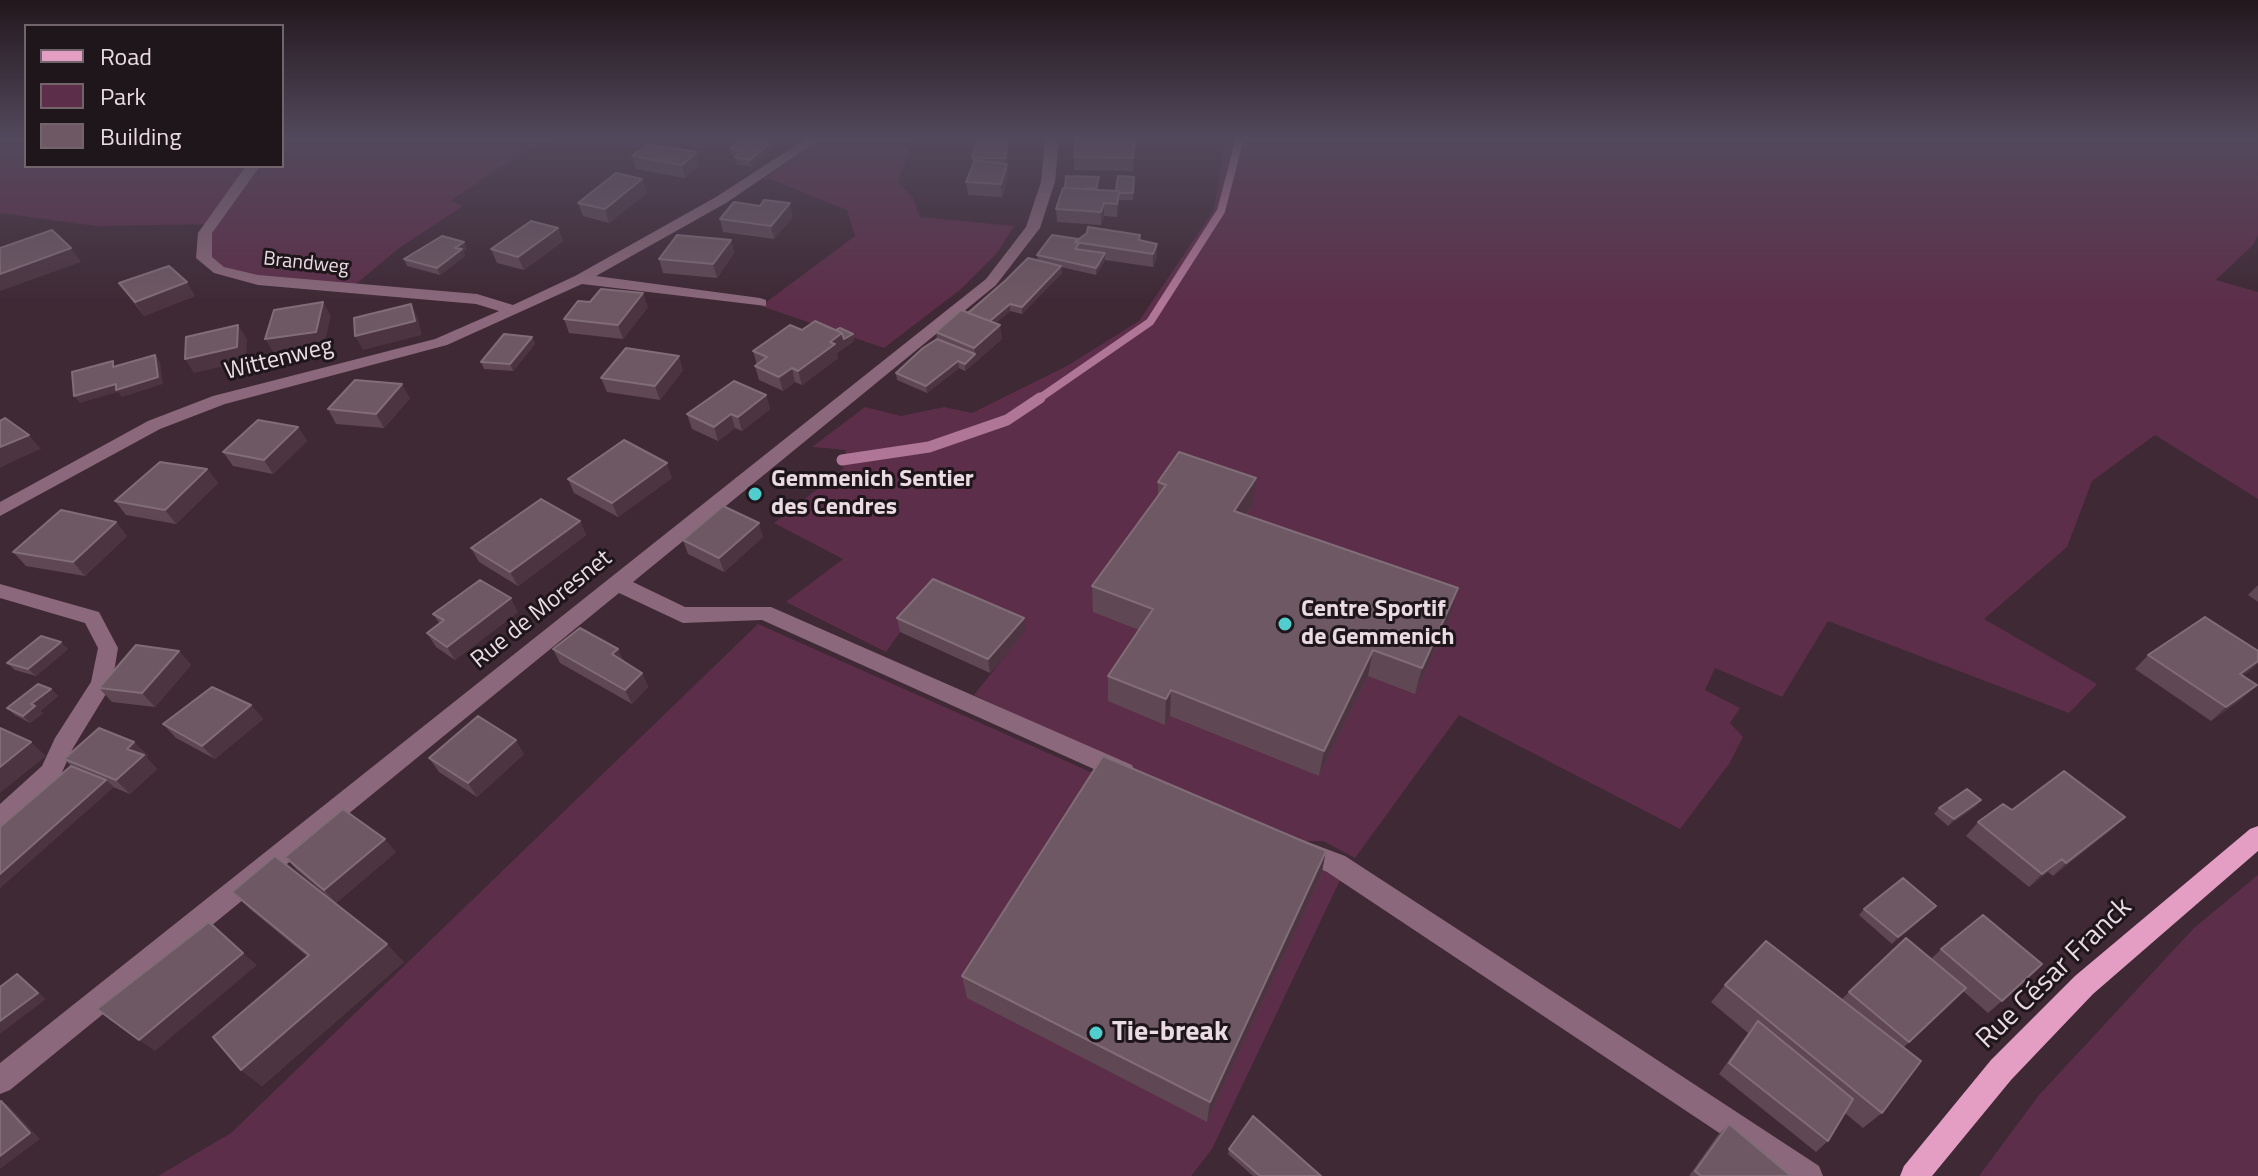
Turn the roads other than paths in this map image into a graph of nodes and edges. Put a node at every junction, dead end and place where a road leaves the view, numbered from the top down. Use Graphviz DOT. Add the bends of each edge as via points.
graph roads {
  1 [pos="234,193"];
  2 [pos="732,193"];
  3 [pos="1044,193"];
  4 [pos="580,279"];
  5 [pos="760,303"];
  6 [pos="514,310"];
  7 [pos="0,510"];
  8 [pos="617,583"];
  9 [pos="0,591"];
  10 [pos="1142,780"];
  11 [pos="0,819"];
  12 [pos="2258,836"];
  13 [pos="1283,841"];
  14 [pos="0,1080"];
  15 [pos="1809,1176"];
  16 [pos="1914,1176"];
  1 -- 6 [label="street, Brandweg" via="205,233 204,258 219,270 258,280 477,299"];
  2 -- 4 [label="street, Wittenweg"];
  3 -- 8 [label="street, Rue de Moresnet" via="1033,228 1003,269 905,354"];
  4 -- 5 [label="street"];
  4 -- 6 [label="street, Wittenweg"];
  6 -- 7 [label="street, Wittenweg" via="427,347 219,400 154,425"];
  8 -- 10 [label="street" via="683,615 764,612"];
  8 -- 14 [label="street, Rue de Moresnet"];
  9 -- 11 [label="street" via="92,617 108,648 101,684 51,772"];
  12 -- 16 [label="main road, Rue César Franck" via="2084,985 2001,1070"];
  13 -- 15 [label="street" via="1336,864"];
}
